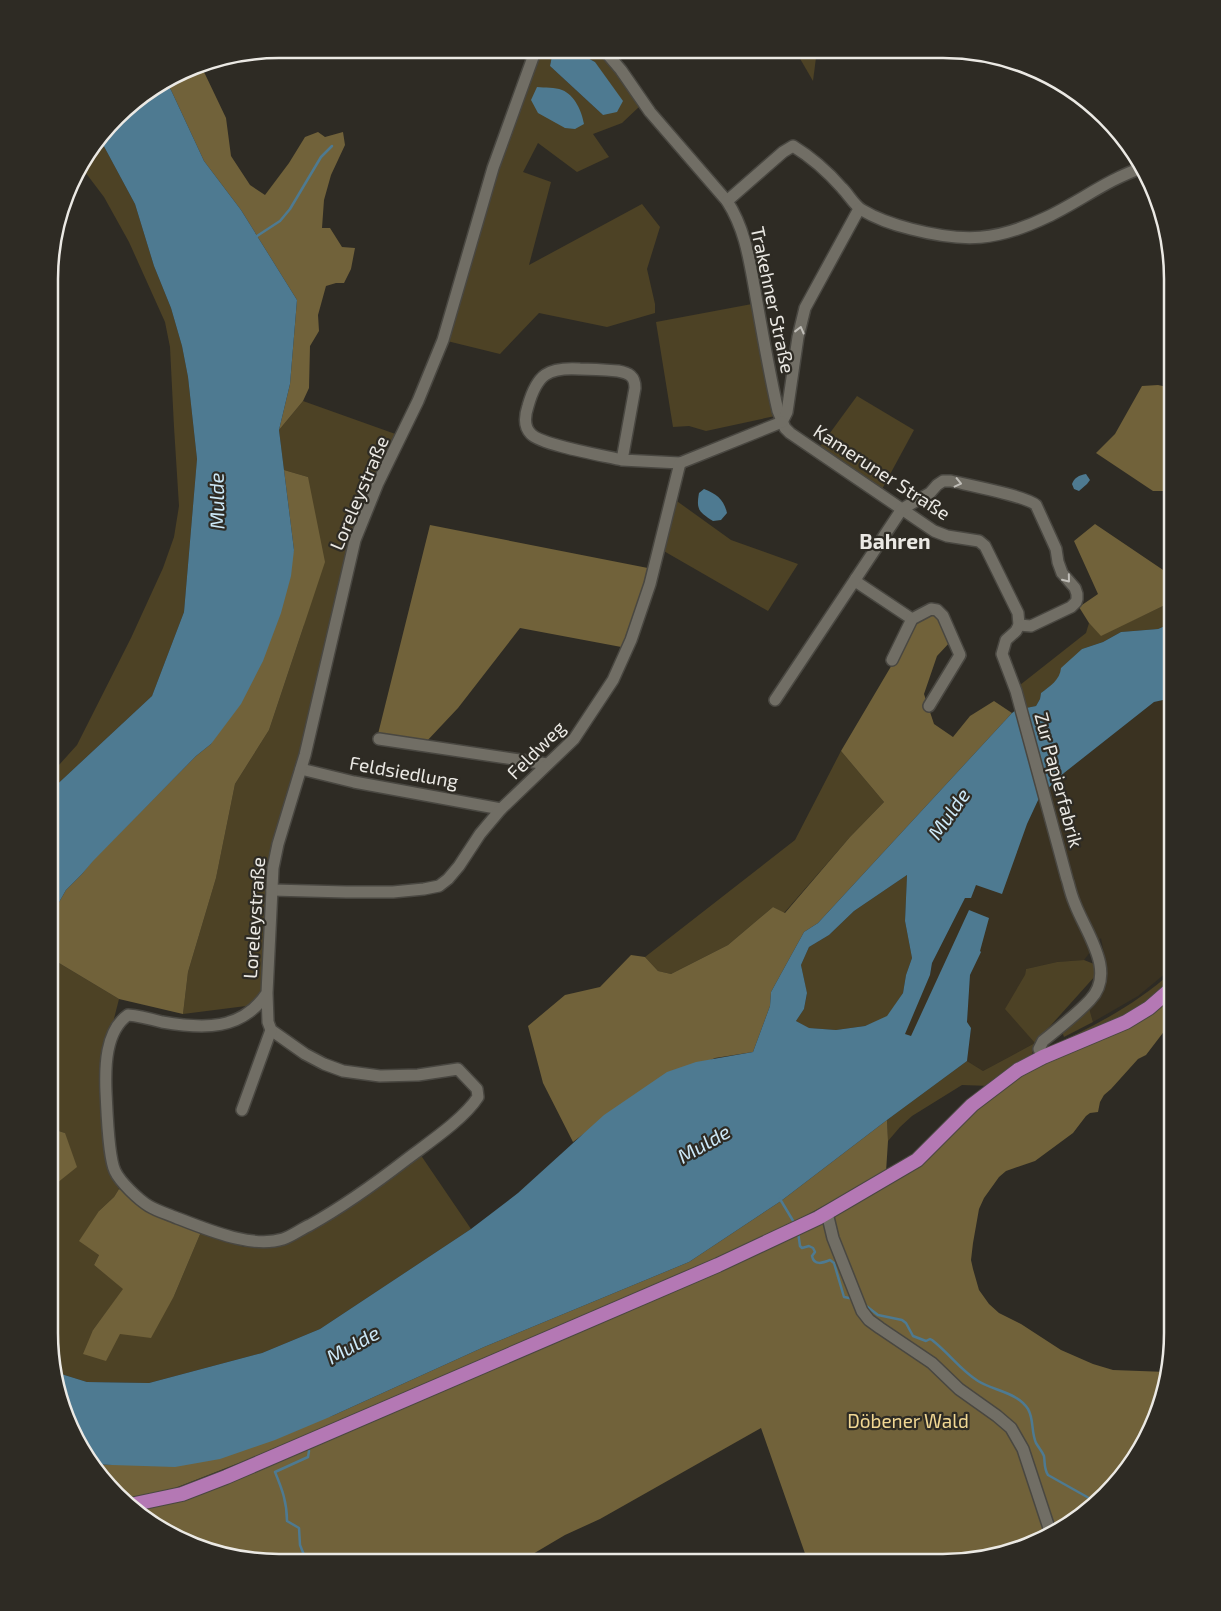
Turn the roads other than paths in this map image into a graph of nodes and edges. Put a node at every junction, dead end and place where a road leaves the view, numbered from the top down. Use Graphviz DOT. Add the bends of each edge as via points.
graph roads {
  1 [pos="533,58"];
  2 [pos="611,58"];
  3 [pos="1135,171"];
  4 [pos="727,201"];
  5 [pos="859,209"];
  6 [pos="771,377"];
  7 [pos="792,378"];
  8 [pos="782,422"];
  9 [pos="622,460"];
  10 [pos="680,463"];
  11 [pos="902,509"];
  12 [pos="856,578"];
  13 [pos="912,619"];
  14 [pos="1019,625"];
  15 [pos="892,660"];
  16 [pos="775,700"];
  17 [pos="929,706"];
  18 [pos="379,738"];
  19 [pos="547,764"];
  20 [pos="301,769"];
  21 [pos="501,808"];
  22 [pos="272,890"];
  23 [pos="267,993"];
  24 [pos="1164,995"];
  25 [pos="270,1030"];
  26 [pos="1043,1057"];
  27 [pos="242,1110"];
  28 [pos="827,1213"];
  29 [pos="138,1503"];
  30 [pos="1049,1526"];
  1 -- 20 [label="street, Loreleystraße" via="493,168 443,340 354,540"];
  2 -- 4 [label="street, Trakehner Straße" via="650,112"];
  3 -- 5 [label="street" via="1022,228 973,239 917,231"];
  4 -- 5 [label="street" via="793,146 842,187"];
  4 -- 6 [label="street, Trakehner Straße" via="742,231"];
  7 -- 5 [label="street, one-way" via="805,308"];
  6 -- 7 [label="street"];
  6 -- 8 [label="street, Trakehner Straße"];
  7 -- 8 [label="street" via="787,412"];
  8 -- 10 [label="street"];
  8 -- 11 [label="street, Kameruner Straße" via="790,433"];
  9 -- 9 [label="street" via="635,388 632,376 618,370 563,368 540,379 525,416 526,428 531,435 571,449"];
  9 -- 10 [label="street"];
  10 -- 19 [label="street, Feldweg" via="650,584 625,656 587,722"];
  11 -- 12 [label="street"];
  11 -- 14 [label="street, Kameruner Straße" via="934,531 979,541 985,546 1018,613"];
  11 -- 14 [label="street, one-way" via="930,493 943,481 1032,501 1056,550 1062,573 1075,588 1077,599 1071,607 1031,626"];
  12 -- 13 [label="street" via="858,583"];
  12 -- 16 [label="street"];
  13 -- 15 [label="street"];
  13 -- 17 [label="street" via="931,609 937,610 943,616 960,655"];
  14 -- 26 [label="street, Zur Papierfabrik" via="1006,640 1002,654 1016,692 1075,904 1098,955 1101,974 1099,987 1091,1000 1043,1040 1040,1049"];
  18 -- 19 [label="street, Feldsiedlung"];
  19 -- 21 [label="street, Feldweg"];
  20 -- 21 [label="street, Feldsiedlung" via="354,782"];
  20 -- 22 [label="street, Loreleystraße" via="278,844"];
  21 -- 22 [label="street, Feldweg" via="459,866 440,886 384,892"];
  22 -- 23 [label="street, Loreleystraße"];
  23 -- 25 [label="street, Loreleystraße"];
  23 -- 25 [label="street, Loreleystraße" via="252,1011 223,1024 183,1025 128,1015 113,1035 106,1073 112,1157 115,1171 125,1185 149,1206 229,1236 269,1242 284,1238 372,1186 463,1114 478,1097 477,1089 458,1069 380,1076 343,1070 311,1057"];
  24 -- 26 [label="main road" via="1126,1022"];
  25 -- 27 [label="street, Loreleystraße"];
  26 -- 28 [label="main road" via="1007,1078 972,1105 917,1160"];
  28 -- 29 [label="main road" via="710,1269 233,1474 182,1494"];
  28 -- 30 [label="street" via="833,1238 862,1311 869,1320 932,1363 959,1389 1010,1428 1022,1449"];
}
